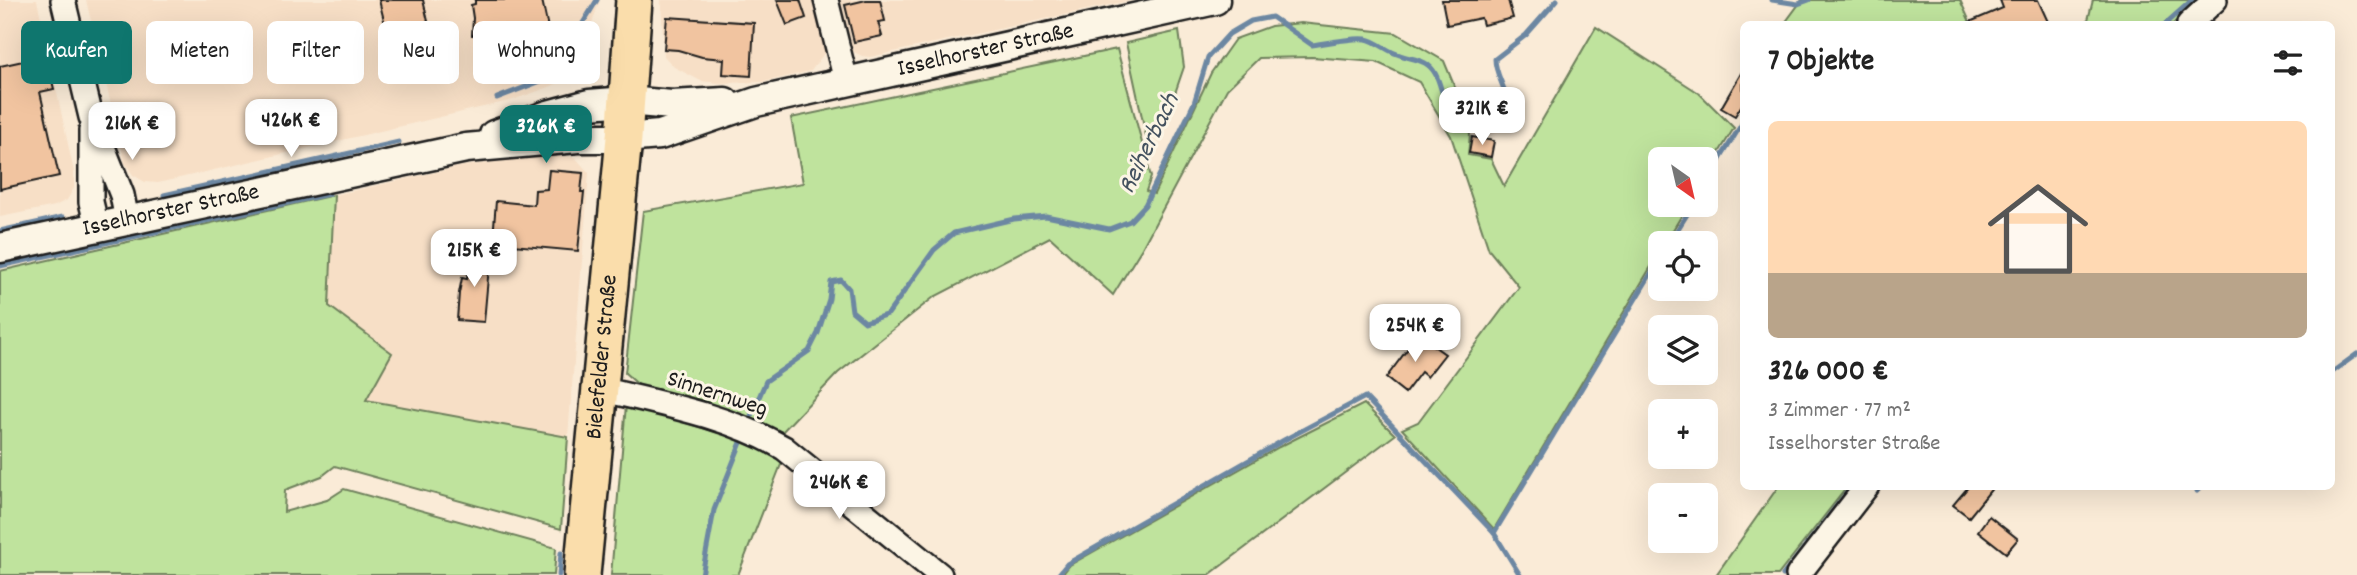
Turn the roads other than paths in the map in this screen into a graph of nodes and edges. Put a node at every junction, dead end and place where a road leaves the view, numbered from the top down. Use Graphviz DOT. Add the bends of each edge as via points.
graph roads {
  1 [pos="63,0"];
  2 [pos="634,0"];
  3 [pos="825,0"];
  4 [pos="1215,0"];
  5 [pos="2215,0"];
  6 [pos="2192,21"];
  7 [pos="846,81"];
  8 [pos="626,102"];
  9 [pos="756,102"];
  10 [pos="90,117"];
  11 [pos="624,138"];
  12 [pos="466,148"];
  13 [pos="127,220"];
  14 [pos="97,227"];
  15 [pos="0,248"];
  16 [pos="600,388"];
  17 [pos="1864,490"];
  18 [pos="582,575"];
  19 [pos="940,575"];
  20 [pos="1798,575"];
  1 -- 10 [label="street"];
  2 -- 8 [label="main road, Bielefelder Straße"];
  3 -- 7 [label="street"];
  4 -- 7 [label="street, Isselhorster Straße"];
  5 -- 6 [label="street"];
  7 -- 9 [label="street, Isselhorster Straße"];
  8 -- 9 [label="street, Isselhorster Straße"];
  8 -- 11 [label="main road, Bielefelder Straße"];
  8 -- 12 [label="street, Isselhorster Straße" via="589,104 548,115"];
  9 -- 11 [label="street, Isselhorster Straße" via="660,135"];
  10 -- 13 [label="street" via="122,195"];
  10 -- 14 [label="street" via="91,202"];
  11 -- 12 [label="street, Isselhorster Straße"];
  11 -- 16 [label="main road, Bielefelder Straße"];
  12 -- 13 [label="street, Isselhorster Straße"];
  13 -- 14 [label="street, Isselhorster Straße"];
  14 -- 15 [label="street, Isselhorster Straße"];
  16 -- 18 [label="main road, Bielefelder Straße"];
  16 -- 19 [label="street, Sinnernweg" via="684,409 784,448"];
  17 -- 20 [label="street"];
}
